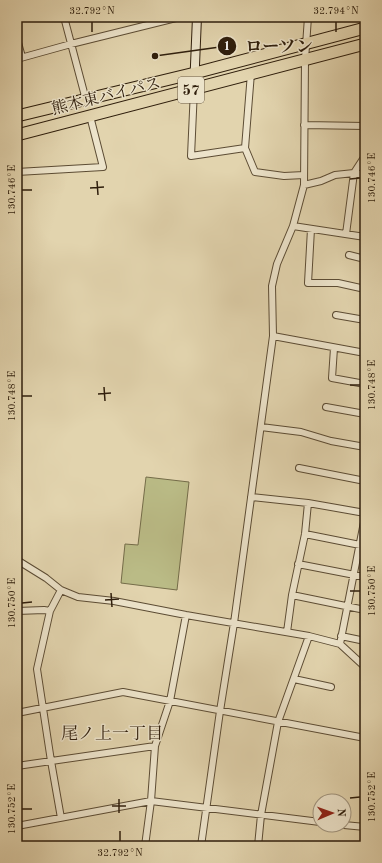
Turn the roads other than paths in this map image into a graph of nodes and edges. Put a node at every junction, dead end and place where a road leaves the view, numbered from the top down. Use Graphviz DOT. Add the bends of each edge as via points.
graph roads {
  1 [pos="64,17"];
  2 [pos="180,17"];
  3 [pos="197,17"];
  4 [pos="308,17"];
  5 [pos="365,28"];
  6 [pos="17,39"];
  7 [pos="71,44"];
  8 [pos="306,44"];
  9 [pos="365,44"];
  10 [pos="19,58"];
  11 [pos="304,60"];
  12 [pos="195,73"];
  13 [pos="252,73"];
  14 [pos="194,89"];
  15 [pos="86,100"];
  16 [pos="17,116"];
  17 [pos="90,116"];
  18 [pos="304,126"];
  19 [pos="365,126"];
  20 [pos="17,135"];
  21 [pos="245,148"];
  22 [pos="365,156"];
  23 [pos="17,172"];
  24 [pos="354,173"];
  25 [pos="304,175"];
  26 [pos="365,175"];
  27 [pos="304,184"];
  28 [pos="292,226"];
  29 [pos="311,229"];
  30 [pos="346,234"];
  31 [pos="365,237"];
  32 [pos="349,255"];
  33 [pos="365,259"];
  34 [pos="365,289"];
  35 [pos="336,315"];
  36 [pos="365,320"];
  37 [pos="273,336"];
  38 [pos="334,348"];
  39 [pos="365,353"];
  40 [pos="365,384"];
  41 [pos="326,406"];
  42 [pos="365,414"];
  43 [pos="260,427"];
  44 [pos="365,448"];
  45 [pos="299,468"];
  46 [pos="365,481"];
  47 [pos="251,497"];
  48 [pos="308,503"];
  49 [pos="365,513"];
  50 [pos="365,517"];
  51 [pos="305,534"];
  52 [pos="362,546"];
  53 [pos="17,560"];
  54 [pos="298,564"];
  55 [pos="353,575"];
  56 [pos="365,577"];
  57 [pos="61,590"];
  58 [pos="292,595"];
  59 [pos="347,606"];
  60 [pos="365,610"];
  61 [pos="17,611"];
  62 [pos="50,611"];
  63 [pos="186,616"];
  64 [pos="234,623"];
  65 [pos="287,632"];
  66 [pos="309,636"];
  67 [pos="341,636"];
  68 [pos="365,641"];
  69 [pos="340,644"];
  70 [pos="365,667"];
  71 [pos="294,679"];
  72 [pos="331,687"];
  73 [pos="170,700"];
  74 [pos="43,708"];
  75 [pos="220,711"];
  76 [pos="17,713"];
  77 [pos="278,722"];
  78 [pos="365,738"];
  79 [pos="155,746"];
  80 [pos="51,761"];
  81 [pos="17,766"];
  82 [pos="151,801"];
  83 [pos="206,808"];
  84 [pos="261,815"];
  85 [pos="61,818"];
  86 [pos="312,821"];
  87 [pos="17,826"];
  88 [pos="352,826"];
  89 [pos="365,828"];
  90 [pos="145,846"];
  91 [pos="201,846"];
  92 [pos="258,846"];
  1 -- 7 [label="street"];
  2 -- 7 [label="street"];
  3 -- 12 [label="street"];
  4 -- 8 [label="street"];
  5 -- 8 [label="highway, 熊本東バイパス / 57"];
  6 -- 10 [label="street"];
  7 -- 10 [label="street"];
  7 -- 15 [label="street"];
  8 -- 11 [label="street"];
  8 -- 12 [label="highway, 熊本東バイパス / 57"];
  9 -- 11 [label="highway, 熊本東バイパス / 57"];
  11 -- 13 [label="highway, 熊本東バイパス / 57"];
  11 -- 18 [label="street"];
  12 -- 14 [label="street"];
  12 -- 15 [label="highway, 熊本東バイパス / 57"];
  13 -- 14 [label="highway, 熊本東バイパス / 57"];
  13 -- 21 [label="street"];
  14 -- 17 [label="highway, 熊本東バイパス / 57"];
  14 -- 21 [label="street" via="191,156"];
  15 -- 16 [label="highway, 熊本東バイパス / 57"];
  17 -- 20 [label="highway, 熊本東バイパス / 57"];
  17 -- 23 [label="street" via="103,167"];
  18 -- 19 [label="street"];
  18 -- 25 [label="street"];
  21 -- 25 [label="street" via="255,172 284,176"];
  22 -- 24 [label="street"];
  24 -- 26 [label="street"];
  24 -- 27 [label="street" via="335,175"];
  24 -- 30 [label="street"];
  25 -- 27 [label="street"];
  27 -- 28 [label="street"];
  28 -- 29 [label="street"];
  28 -- 37 [label="street" via="277,264 272,286"];
  29 -- 30 [label="street"];
  29 -- 34 [label="street" via="308,283 338,283"];
  30 -- 31 [label="street"];
  32 -- 33 [label="street"];
  35 -- 36 [label="street"];
  37 -- 38 [label="street"];
  37 -- 43 [label="street"];
  38 -- 39 [label="street"];
  38 -- 40 [label="street" via="332,378"];
  41 -- 42 [label="street"];
  43 -- 44 [label="street" via="301,432"];
  43 -- 47 [label="street"];
  45 -- 46 [label="street"];
  47 -- 48 [label="street"];
  47 -- 64 [label="street"];
  48 -- 49 [label="street"];
  48 -- 51 [label="street"];
  50 -- 52 [label="street"];
  51 -- 52 [label="street"];
  51 -- 54 [label="street"];
  52 -- 55 [label="street"];
  53 -- 57 [label="street"];
  54 -- 55 [label="street"];
  54 -- 58 [label="street"];
  55 -- 56 [label="street"];
  55 -- 59 [label="street"];
  57 -- 62 [label="street"];
  57 -- 63 [label="street" via="78,597 114,601"];
  58 -- 59 [label="street"];
  58 -- 65 [label="street"];
  59 -- 60 [label="street"];
  59 -- 67 [label="street"];
  61 -- 62 [label="street"];
  62 -- 74 [label="street" via="37,669"];
  63 -- 64 [label="street"];
  63 -- 73 [label="street"];
  64 -- 65 [label="street"];
  64 -- 75 [label="street"];
  65 -- 66 [label="street"];
  66 -- 69 [label="street"];
  66 -- 71 [label="street"];
  67 -- 68 [label="street"];
  67 -- 69 [label="street"];
  69 -- 70 [label="street"];
  71 -- 72 [label="street"];
  71 -- 77 [label="street"];
  73 -- 74 [label="street" via="123,692"];
  73 -- 75 [label="street"];
  73 -- 79 [label="street"];
  74 -- 76 [label="street"];
  74 -- 80 [label="street"];
  75 -- 77 [label="street"];
  75 -- 83 [label="street"];
  77 -- 78 [label="street"];
  77 -- 84 [label="street"];
  79 -- 80 [label="street"];
  79 -- 82 [label="street"];
  80 -- 81 [label="street"];
  80 -- 85 [label="street"];
  82 -- 83 [label="street"];
  82 -- 85 [label="street"];
  82 -- 90 [label="street"];
  83 -- 84 [label="street"];
  83 -- 91 [label="street"];
  84 -- 86 [label="street"];
  84 -- 92 [label="street"];
  85 -- 87 [label="street"];
  88 -- 89 [label="street"];
}
